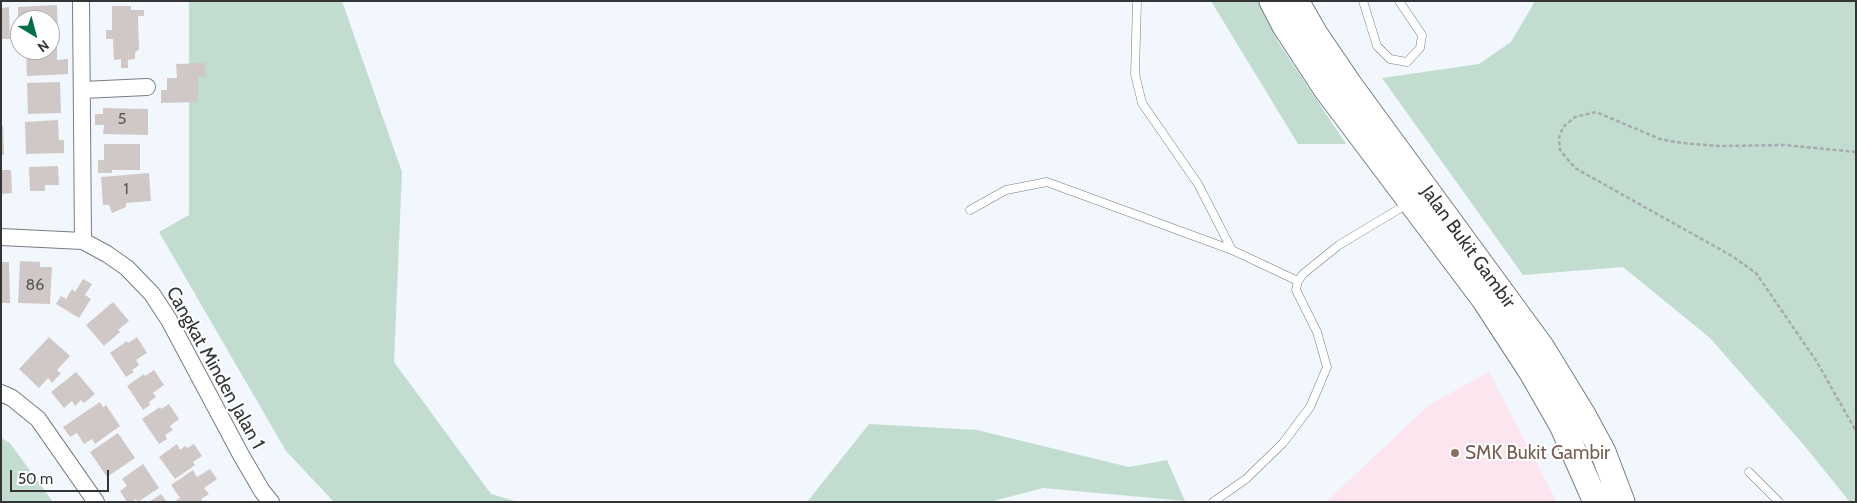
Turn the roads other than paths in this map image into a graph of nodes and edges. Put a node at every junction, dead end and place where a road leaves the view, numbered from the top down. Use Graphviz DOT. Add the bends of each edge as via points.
graph roads {
  1 [pos="81,1"];
  2 [pos="1136,1"];
  3 [pos="1272,1"];
  4 [pos="1296,1"];
  5 [pos="1363,1"];
  6 [pos="1399,1"];
  7 [pos="147,87"];
  8 [pos="83,90"];
  9 [pos="1411,202"];
  10 [pos="970,210"];
  11 [pos="1,237"];
  12 [pos="83,241"];
  13 [pos="1232,250"];
  14 [pos="1298,281"];
  15 [pos="1,393"];
  16 [pos="1749,472"];
  17 [pos="96,502"];
  18 [pos="271,502"];
  19 [pos="1213,502"];
  20 [pos="1596,502"];
  21 [pos="1622,502"];
  22 [pos="1779,502"];
  1 -- 8 [label="street"];
  2 -- 13 [label="lane" via="1135,74 1142,103 1198,184"];
  3 -- 9 [label="main road, Jalan Bukit Gambir" via="1326,89"];
  4 -- 21 [label="main road, Jalan Bukit Gambir" via="1350,87 1542,348 1603,452"];
  5 -- 6 [label="lane" via="1378,46 1390,59 1407,62 1420,48 1422,35"];
  7 -- 8 [label="street"];
  8 -- 12 [label="street"];
  9 -- 14 [label="lane" via="1339,245"];
  9 -- 20 [label="main road, Jalan Bukit Gambir" via="1532,371 1562,425"];
  10 -- 13 [label="lane" via="1006,190 1047,182"];
  11 -- 12 [label="street, Cangkat Minden Jalan 1"];
  12 -- 18 [label="street, Cangkat Minden Jalan 1" via="127,268 152,294 241,456"];
  13 -- 14 [label="lane"];
  14 -- 19 [label="lane" via="1296,290 1317,332 1327,367 1310,407 1283,443 1246,479"];
  15 -- 17 [label="street" via="38,419"];
  16 -- 22 [label="lane"];
}
